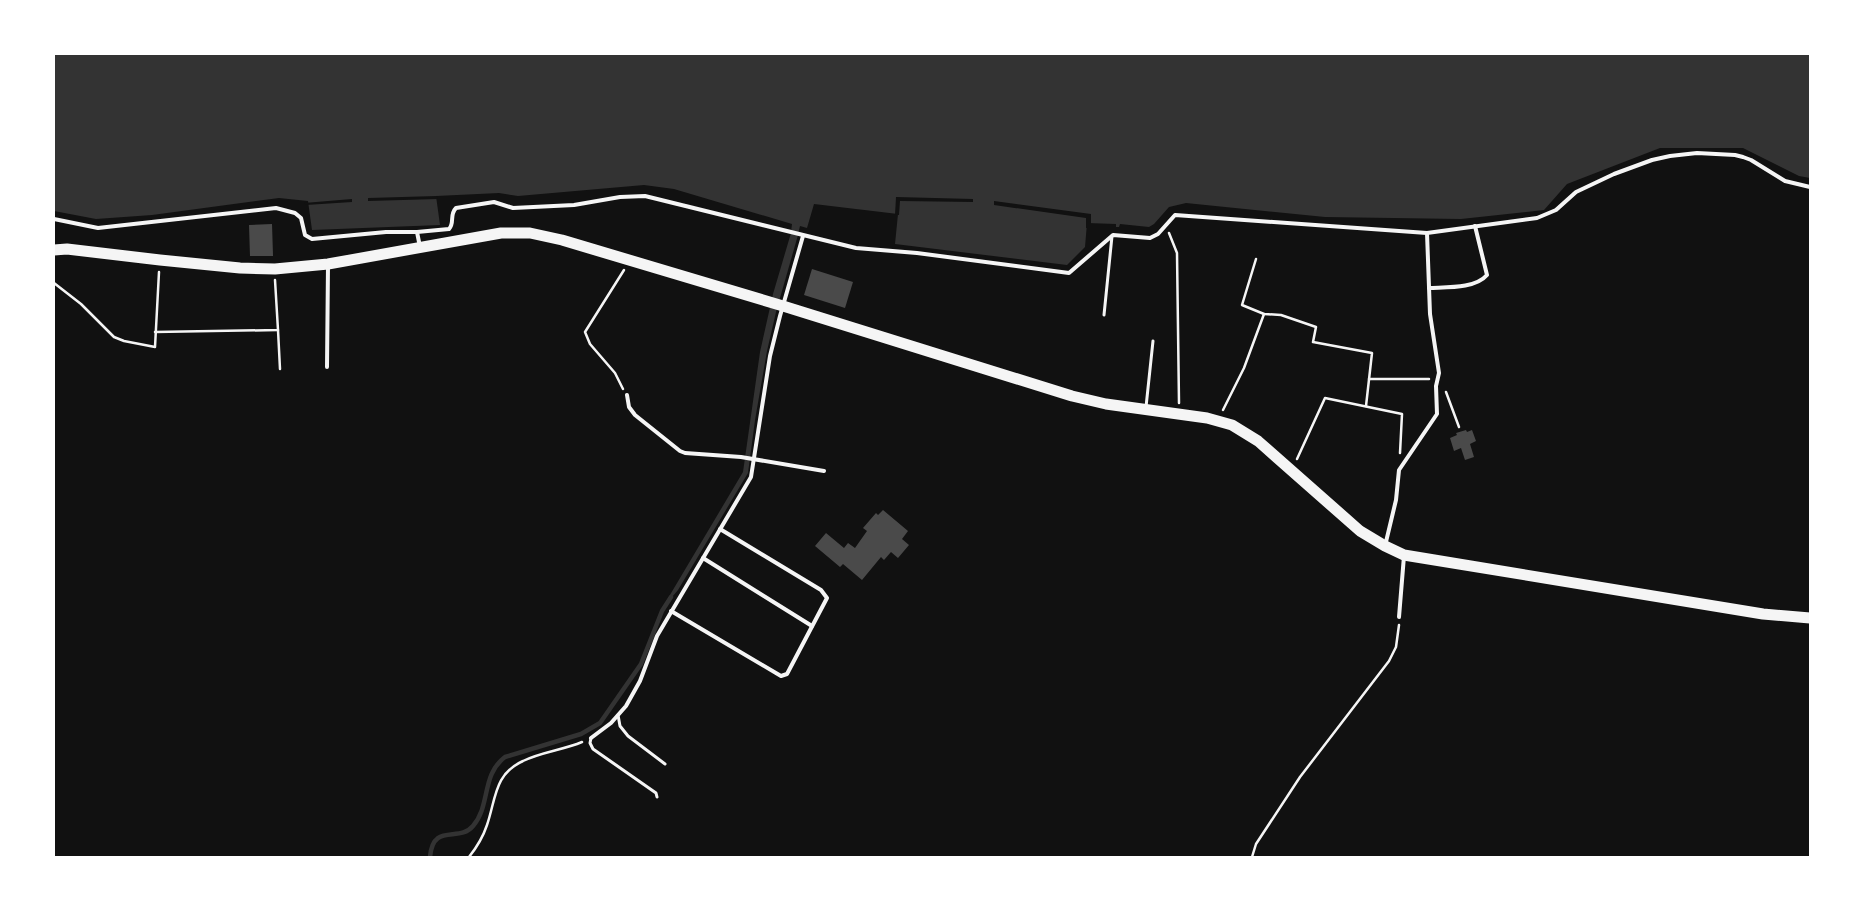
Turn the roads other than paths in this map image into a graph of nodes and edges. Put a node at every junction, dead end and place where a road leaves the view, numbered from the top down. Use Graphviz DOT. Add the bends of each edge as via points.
graph roads {
  1 [pos="1810,187"];
  2 [pos="54,220"];
  3 [pos="1475,226"];
  4 [pos="417,232"];
  5 [pos="1427,233"];
  6 [pos="801,235"];
  7 [pos="1113,235"];
  8 [pos="420,248"];
  9 [pos="54,250"];
  10 [pos="328,264"];
  11 [pos="1429,288"];
  12 [pos="777,304"];
  13 [pos="1104,315"];
  14 [pos="1153,341"];
  15 [pos="327,367"];
  16 [pos="627,394"];
  17 [pos="1145,410"];
  18 [pos="753,459"];
  19 [pos="824,471"];
  20 [pos="720,529"];
  21 [pos="1385,546"];
  22 [pos="1404,555"];
  23 [pos="702,558"];
  24 [pos="671,610"];
  25 [pos="1400,617"];
  26 [pos="1810,618"];
  27 [pos="812,626"];
  28 [pos="618,715"];
  29 [pos="591,738"];
  30 [pos="665,764"];
  31 [pos="657,797"];
  1 -- 3 [label="street" via="1785,182 1751,160 1736,155 1697,153 1670,156 1646,162 1576,192 1561,206 1537,218"];
  2 -- 4 [label="street" via="98,228 276,208 295,213 302,218 305,235 312,239 386,232"];
  3 -- 5 [label="street"];
  3 -- 11 [label="street" via="1487,275 1484,279 1474,282"];
  4 -- 6 [label="street" via="449,229 452,226 451,215 456,208 494,202 512,208 574,205 645,196"];
  4 -- 8 [label="street"];
  5 -- 7 [label="street" via="1175,215 1158,234 1150,238"];
  5 -- 11 [label="street"];
  6 -- 7 [label="street" via="856,248 917,253 1069,273"];
  6 -- 12 [label="street"];
  7 -- 13 [label="lane"];
  8 -- 10 [label="highway"];
  8 -- 12 [label="highway" via="502,233 530,233"];
  9 -- 10 [label="highway" via="67,249 240,268 275,269"];
  10 -- 15 [label="street"];
  11 -- 21 [label="street" via="1430,314 1439,373 1437,414 1399,470 1396,500"];
  12 -- 17 [label="highway" via="1072,396"];
  12 -- 18 [label="street"];
  14 -- 17 [label="lane"];
  16 -- 18 [label="street" via="629,407 635,415 680,451"];
  17 -- 21 [label="highway" via="1232,424 1254,437 1360,531"];
  18 -- 19 [label="street"];
  18 -- 20 [label="street" via="751,477"];
  20 -- 23 [label="street"];
  20 -- 27 [label="street" via="821,590 827,598"];
  21 -- 22 [label="highway"];
  22 -- 25 [label="street"];
  22 -- 26 [label="highway" via="1763,614"];
  23 -- 24 [label="street"];
  23 -- 27 [label="street"];
  24 -- 27 [label="street" via="781,676 787,674"];
  24 -- 28 [label="street" via="657,636 640,681"];
  28 -- 29 [label="street"];
  28 -- 30 [label="lane" via="620,726 628,736"];
  29 -- 31 [label="lane" via="593,749 656,792"];
}
